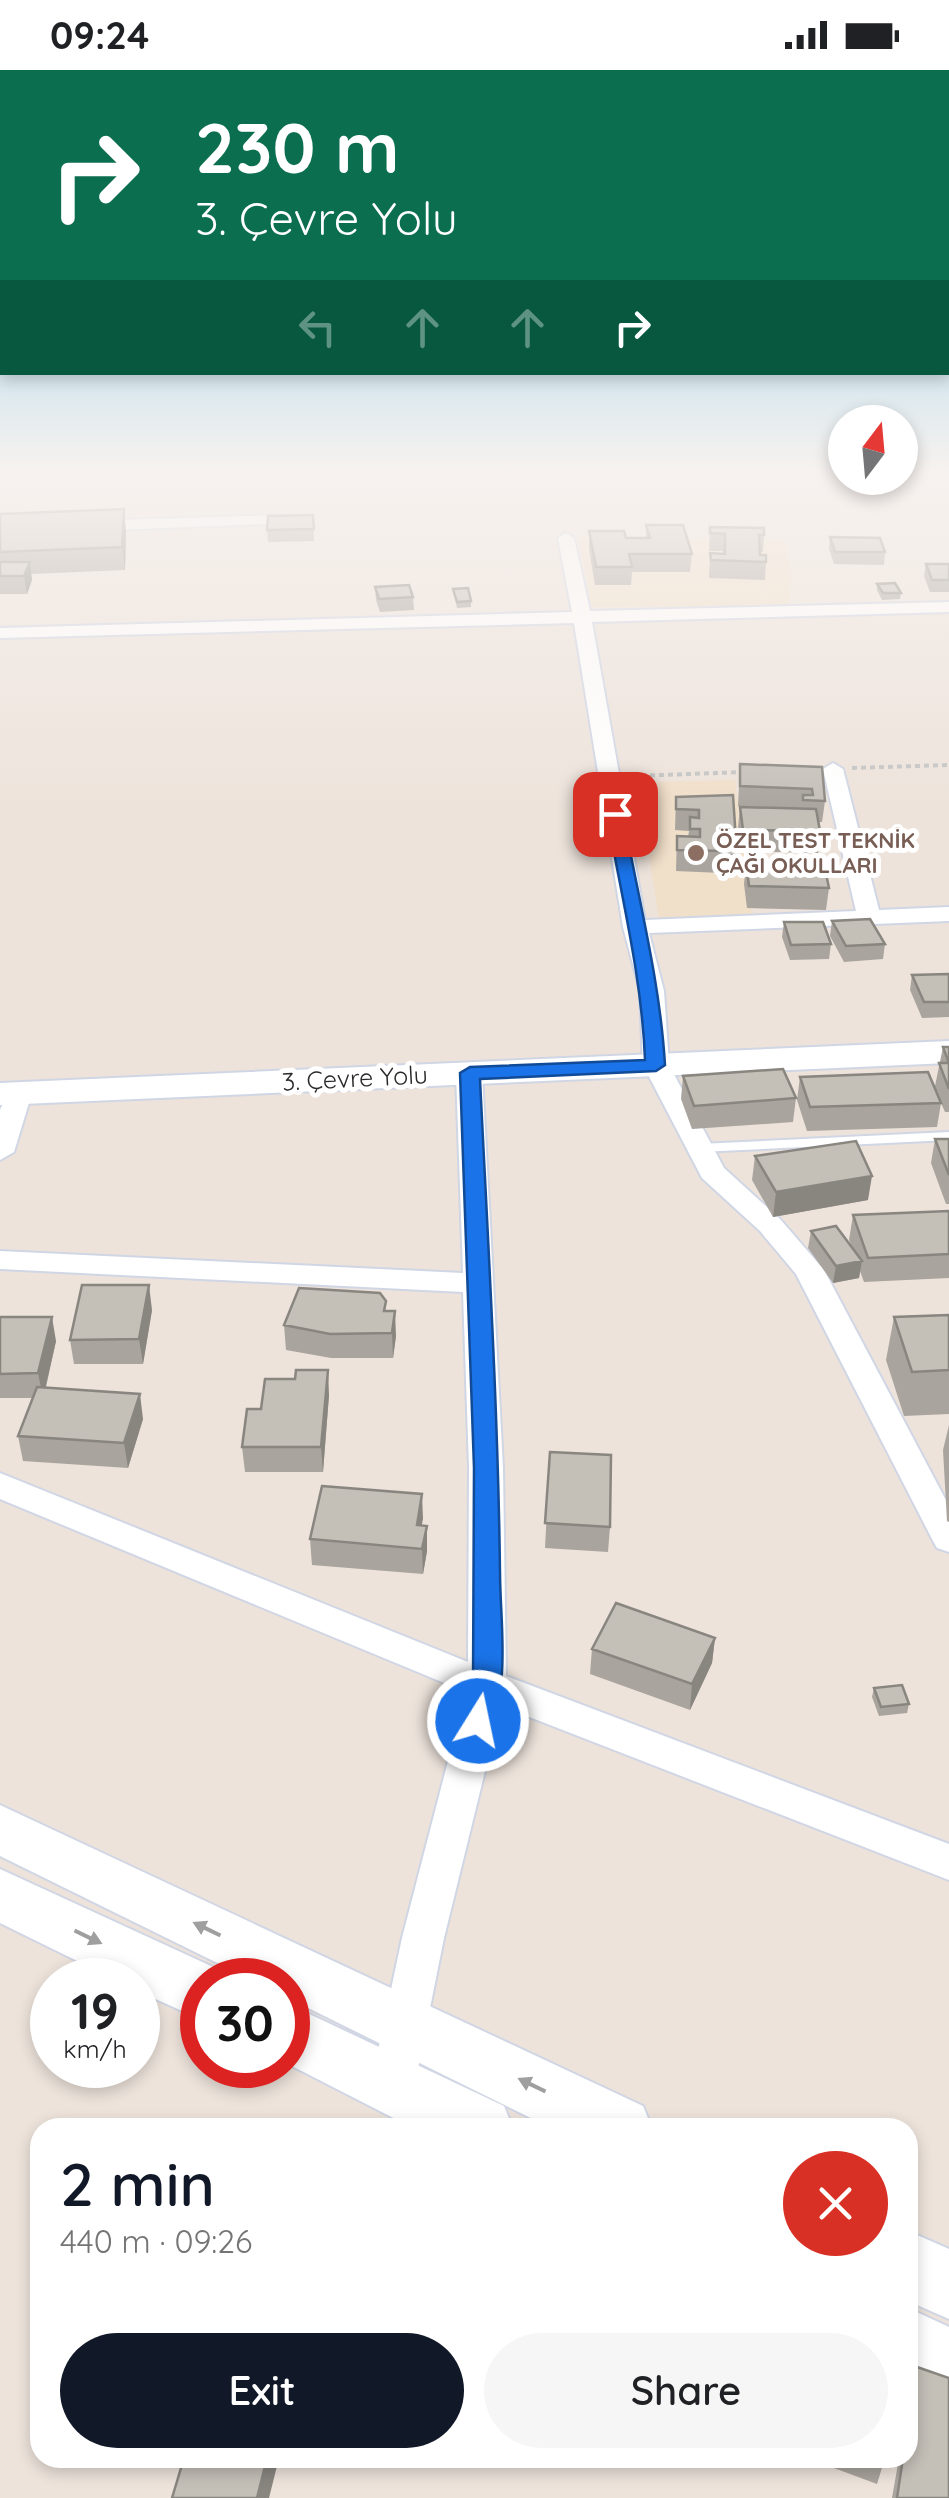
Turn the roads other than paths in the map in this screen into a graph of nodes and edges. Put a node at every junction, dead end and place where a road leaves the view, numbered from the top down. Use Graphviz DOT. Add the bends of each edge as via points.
graph roads {
  1 [pos="576,586"];
  2 [pos="949,606"];
  3 [pos="582,617"];
  4 [pos="0,633"];
  5 [pos="833,769"];
  6 [pos="949,914"];
  7 [pos="869,917"];
  8 [pos="634,927"];
  9 [pos="949,1052"];
  10 [pos="656,1065"];
  11 [pos="470,1073"];
  12 [pos="10,1094"];
  13 [pos="949,1136"];
  14 [pos="699,1148"];
  15 [pos="0,1152"];
  16 [pos="0,1260"];
  17 [pos="478,1283"];
  18 [pos="0,1485"];
  19 [pos="949,1539"];
  20 [pos="487,1685"];
  21 [pos="0,1829"];
  22 [pos="949,1862"];
  23 [pos="0,1895"];
  24 [pos="180,1981"];
  25 [pos="310,2037"];
  26 [pos="400,2054"];
  27 [pos="470,2118"];
  28 [pos="590,2118"];
  29 [pos="918,2348"];
  30 [pos="949,2364"];
  1 -- 3 [label="street"];
  2 -- 3 [label="street" via="806,604"];
  3 -- 4 [label="street"];
  3 -- 8 [label="street"];
  5 -- 7 [label="street"];
  6 -- 7 [label="street"];
  7 -- 8 [label="street"];
  8 -- 10 [label="street" via="652,992"];
  9 -- 10 [label="main road, 3. Çevre Yolu"];
  10 -- 11 [label="main road, 3. Çevre Yolu"];
  10 -- 14 [label="street"];
  11 -- 12 [label="main road, 3. Çevre Yolu"];
  11 -- 17 [label="street"];
  12 -- 15 [label="street"];
  13 -- 14 [label="lane"];
  14 -- 19 [label="street" via="712,1172 809,1270"];
  16 -- 17 [label="street"];
  17 -- 20 [label="street"];
  18 -- 20 [label="street"];
  20 -- 22 [label="street"];
  20 -- 26 [label="street"];
  26 -- 21 [label="main road, one-way"];
  23 -- 24 [label="main road, one-way"];
  25 -- 26 [label="main road"];
  26 -- 27 [label="main road"];
  28 -- 26 [label="main road, one-way"];
  29 -- 30 [label="main road"];
}
